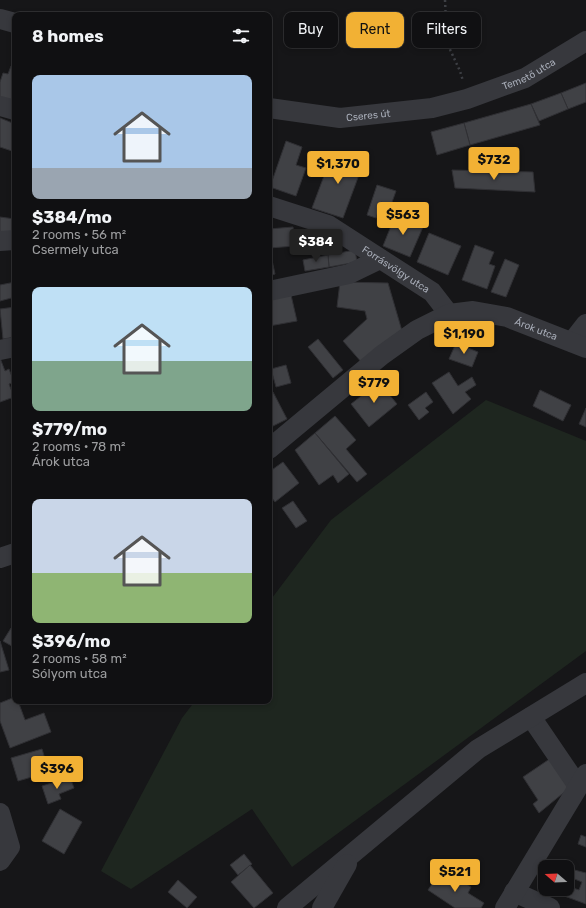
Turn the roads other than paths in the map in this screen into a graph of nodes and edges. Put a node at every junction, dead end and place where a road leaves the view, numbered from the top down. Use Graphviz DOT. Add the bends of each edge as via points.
graph roads {
  1 [pos="0,19"];
  2 [pos="12,23"];
  3 [pos="586,41"];
  4 [pos="467,99"];
  5 [pos="0,106"];
  6 [pos="272,108"];
  7 [pos="12,109"];
  8 [pos="272,208"];
  9 [pos="0,240"];
  10 [pos="12,240"];
  11 [pos="380,259"];
  12 [pos="272,290"];
  13 [pos="449,314"];
  14 [pos="586,324"];
  15 [pos="579,345"];
  16 [pos="12,348"];
  17 [pos="0,350"];
  18 [pos="272,447"];
  19 [pos="12,554"];
  20 [pos="0,558"];
  21 [pos="586,683"];
  22 [pos="531,717"];
  23 [pos="582,780"];
  24 [pos="0,813"];
  25 [pos="353,854"];
  26 [pos="0,861"];
  27 [pos="510,900"];
  28 [pos="287,908"];
  29 [pos="322,908"];
  30 [pos="550,908"];
  1 -- 2 [label="street"];
  3 -- 4 [label="street, Temető utca" via="525,78"];
  4 -- 6 [label="street, Cseres út" via="432,108 340,118"];
  5 -- 7 [label="street"];
  8 -- 11 [label="street, Forrásvölgy utca" via="328,225"];
  9 -- 10 [label="street"];
  11 -- 12 [label="street" via="349,274"];
  11 -- 13 [label="street, Forrásvölgy utca" via="432,292"];
  13 -- 15 [label="street, Árok utca" via="473,311 507,318"];
  13 -- 18 [label="street, Árok utca" via="417,330 382,356"];
  14 -- 15 [label="street"];
  16 -- 17 [label="street"];
  19 -- 20 [label="street"];
  21 -- 22 [label="street"];
  22 -- 23 [label="street"];
  22 -- 25 [label="street" via="478,750"];
  23 -- 27 [label="street"];
  24 -- 26 [label="street" via="10,847"];
  25 -- 28 [label="street"];
  25 -- 29 [label="street"];
  27 -- 30 [label="street"];
}
